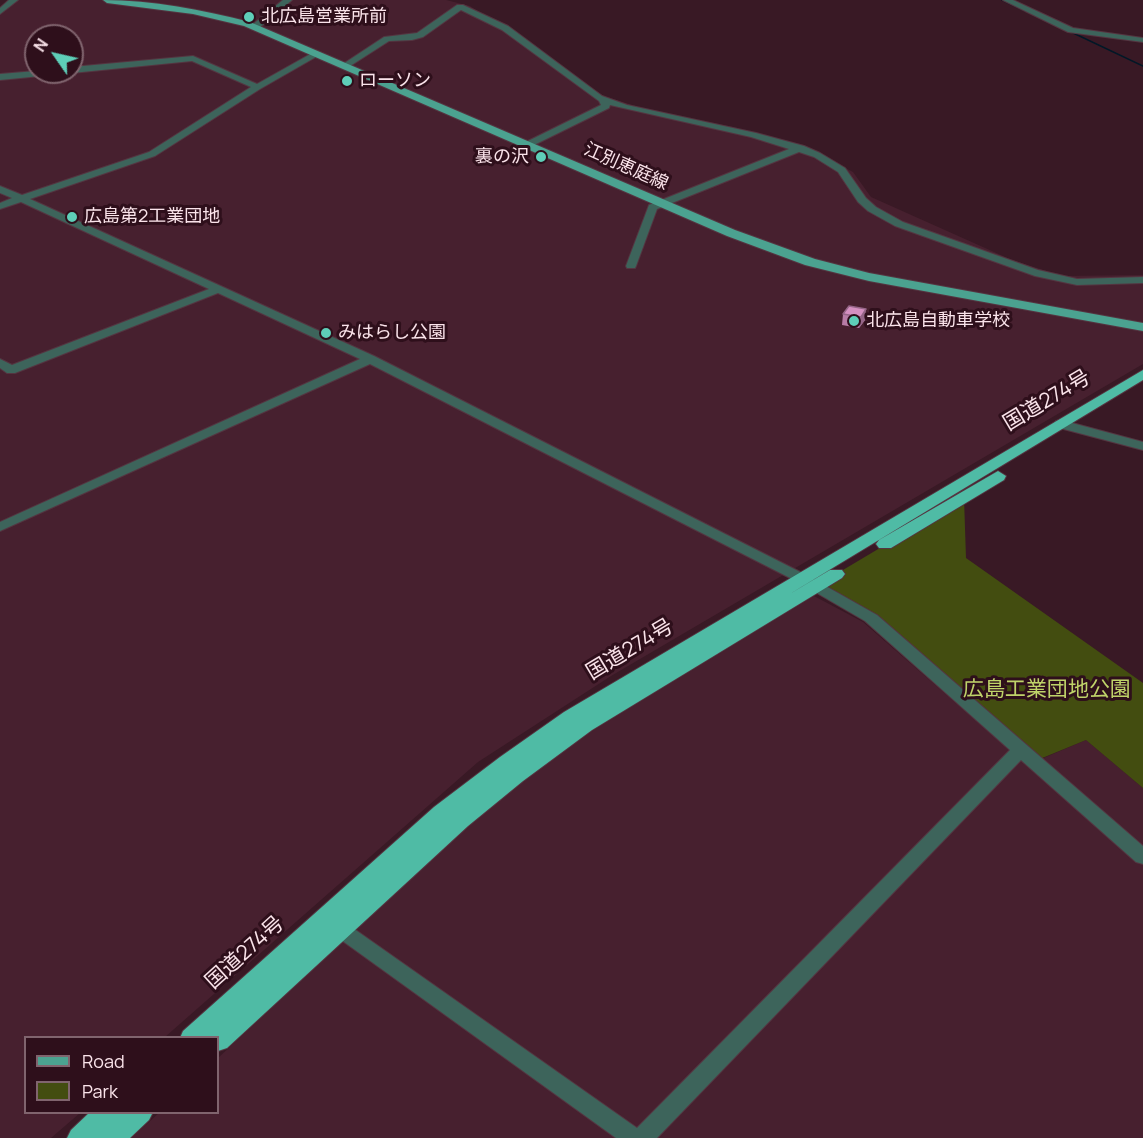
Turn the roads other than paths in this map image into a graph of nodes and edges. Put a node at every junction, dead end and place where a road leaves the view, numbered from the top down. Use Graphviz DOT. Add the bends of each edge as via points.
graph roads {
  1 [pos="14,0"];
  2 [pos="107,0"];
  3 [pos="288,0"];
  4 [pos="1008,0"];
  5 [pos="0,12"];
  6 [pos="255,27"];
  7 [pos="1143,40"];
  8 [pos="317,54"];
  9 [pos="344,66"];
  10 [pos="84,69"];
  11 [pos="24,75"];
  12 [pos="0,77"];
  13 [pos="256,87"];
  14 [pos="603,99"];
  15 [pos="529,144"];
  16 [pos="801,148"];
  17 [pos="0,189"];
  18 [pos="22,199"];
  19 [pos="663,203"];
  20 [pos="0,206"];
  21 [pos="631,266"];
  22 [pos="1143,280"];
  23 [pos="219,289"];
  24 [pos="1143,327"];
  25 [pos="370,359"];
  26 [pos="0,363"];
  27 [pos="1143,374"];
  28 [pos="1143,387"];
  29 [pos="1068,426"];
  30 [pos="1143,447"];
  31 [pos="0,527"];
  32 [pos="809,582"];
  33 [pos="1021,749"];
  34 [pos="1143,857"];
  35 [pos="332,924"];
  36 [pos="194,1036"];
  37 [pos="219,1040"];
  38 [pos="108,1114"];
  39 [pos="139,1114"];
  40 [pos="81,1138"];
  41 [pos="112,1138"];
  42 [pos="634,1138"];
  43 [pos="642,1138"];
  1 -- 5 [label="street"];
  2 -- 6 [label="main road, 江別恵庭線" via="193,10"];
  3 -- 6 [label="street"];
  4 -- 7 [label="street" via="1071,30"];
  6 -- 8 [label="main road, 江別恵庭線"];
  8 -- 9 [label="main road, 江別恵庭線"];
  8 -- 13 [label="street"];
  9 -- 14 [label="street" via="387,39 412,39 420,35 460,7 506,28"];
  9 -- 15 [label="main road, 江別恵庭線"];
  10 -- 13 [label="street" via="193,58"];
  11 -- 12 [label="street"];
  13 -- 18 [label="street" via="152,154"];
  14 -- 15 [label="street" via="606,106"];
  14 -- 16 [label="street"];
  15 -- 19 [label="main road, 江別恵庭線"];
  16 -- 19 [label="street"];
  16 -- 22 [label="street" via="842,171 862,200 899,224 1035,273 1077,282"];
  17 -- 18 [label="street"];
  18 -- 20 [label="street"];
  18 -- 23 [label="street"];
  19 -- 21 [label="street" via="653,207"];
  19 -- 24 [label="main road, 江別恵庭線" via="765,248 810,262 869,277"];
  23 -- 25 [label="street"];
  23 -- 26 [label="street" via="11,370"];
  25 -- 31 [label="street"];
  25 -- 32 [label="street"];
  27 -- 29 [label="highway, 国道274号"];
  28 -- 29 [label="highway, 国道274号"];
  29 -- 30 [label="street"];
  29 -- 32 [label="highway, 国道274号"];
  32 -- 33 [label="street" via="871,618"];
  32 -- 35 [label="highway, 国道274号" via="585,725"];
  33 -- 34 [label="street"];
  33 -- 43 [label="street"];
  35 -- 36 [label="highway, 国道274号"];
  35 -- 37 [label="highway, 国道274号"];
  35 -- 42 [label="street"];
  38 -- 40 [label="highway"];
  39 -- 41 [label="highway"];
}
